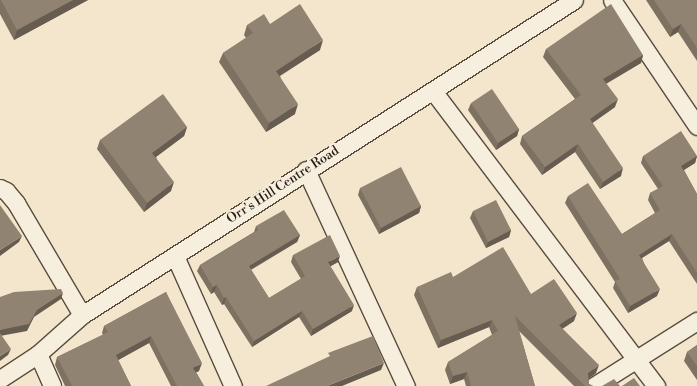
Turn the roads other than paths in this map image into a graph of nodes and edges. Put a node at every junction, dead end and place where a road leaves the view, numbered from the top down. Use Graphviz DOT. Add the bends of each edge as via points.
graph roads {
  1 [pos="574,0"];
  2 [pos="612,0"];
  3 [pos="433,91"];
  4 [pos="697,126"];
  5 [pos="306,170"];
  6 [pos="0,188"];
  7 [pos="175,256"];
  8 [pos="82,315"];
  9 [pos="697,321"];
  10 [pos="38,354"];
  11 [pos="636,360"];
  12 [pos="0,379"];
  13 [pos="52,386"];
  14 [pos="233,386"];
  15 [pos="406,386"];
  16 [pos="594,386"];
  17 [pos="656,386"];
  1 -- 3 [label="street, Orr's Hill Centre Road"];
  2 -- 4 [label="street"];
  3 -- 5 [label="street, Orr's Hill Centre Road"];
  3 -- 11 [label="street"];
  5 -- 7 [label="street, Orr's Hill Centre Road"];
  5 -- 15 [label="street"];
  6 -- 8 [label="street" via="16,203"];
  7 -- 8 [label="street, Orr's Hill Centre Road"];
  7 -- 14 [label="street"];
  8 -- 10 [label="street, Orr's Hill Centre Road"];
  9 -- 11 [label="street"];
  10 -- 12 [label="street, Orr's Hill Centre Road"];
  10 -- 13 [label="street"];
  11 -- 16 [label="street"];
  11 -- 17 [label="street"];
}
